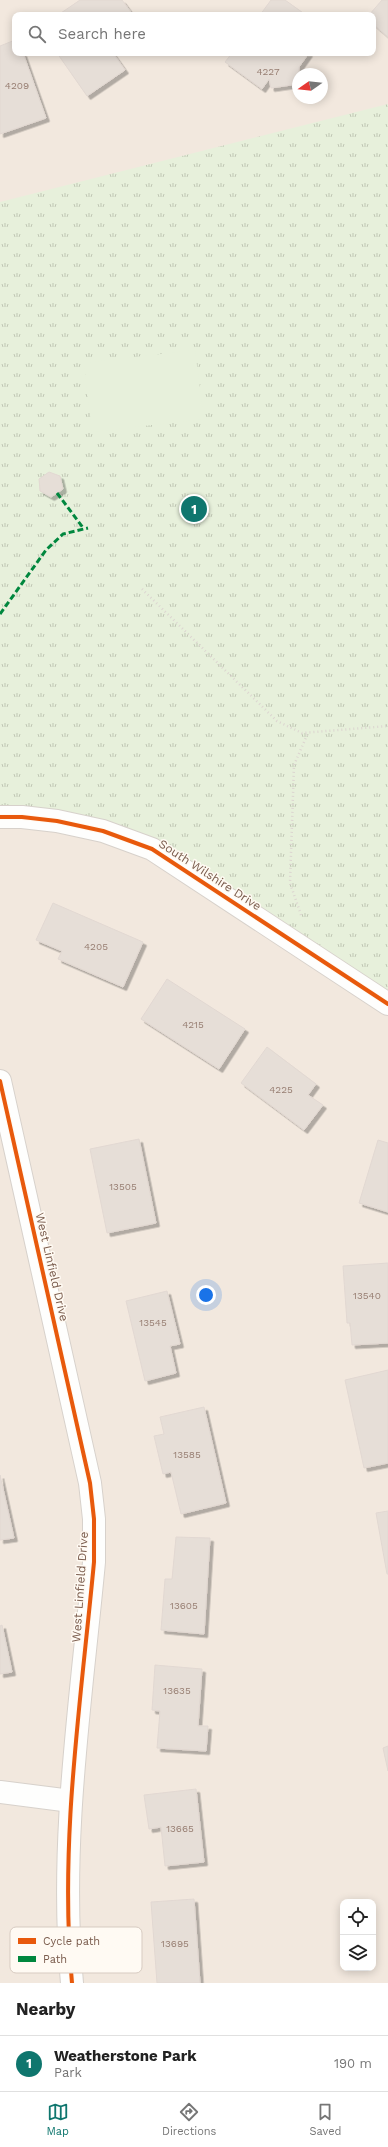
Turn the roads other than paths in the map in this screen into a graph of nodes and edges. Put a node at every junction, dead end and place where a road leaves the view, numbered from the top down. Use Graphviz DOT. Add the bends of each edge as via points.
graph roads {
  1 [pos="0,817"];
  2 [pos="388,1004"];
  3 [pos="0,1081"];
  4 [pos="0,1792"];
  5 [pos="72,1800"];
  6 [pos="69,1927"];
  7 [pos="71,1973"];
  8 [pos="72,1983"];
  1 -- 2 [label="street, South Wilshire Drive" via="57,821 103,831 152,850"];
  3 -- 5 [label="street, West Linfield Drive" via="90,1483 94,1519 94,1562"];
  4 -- 5 [label="street"];
  5 -- 6 [label="street, West Linfield Drive" via="68,1858"];
  7 -- 8 [label="street, West Linfield Drive"];
}
